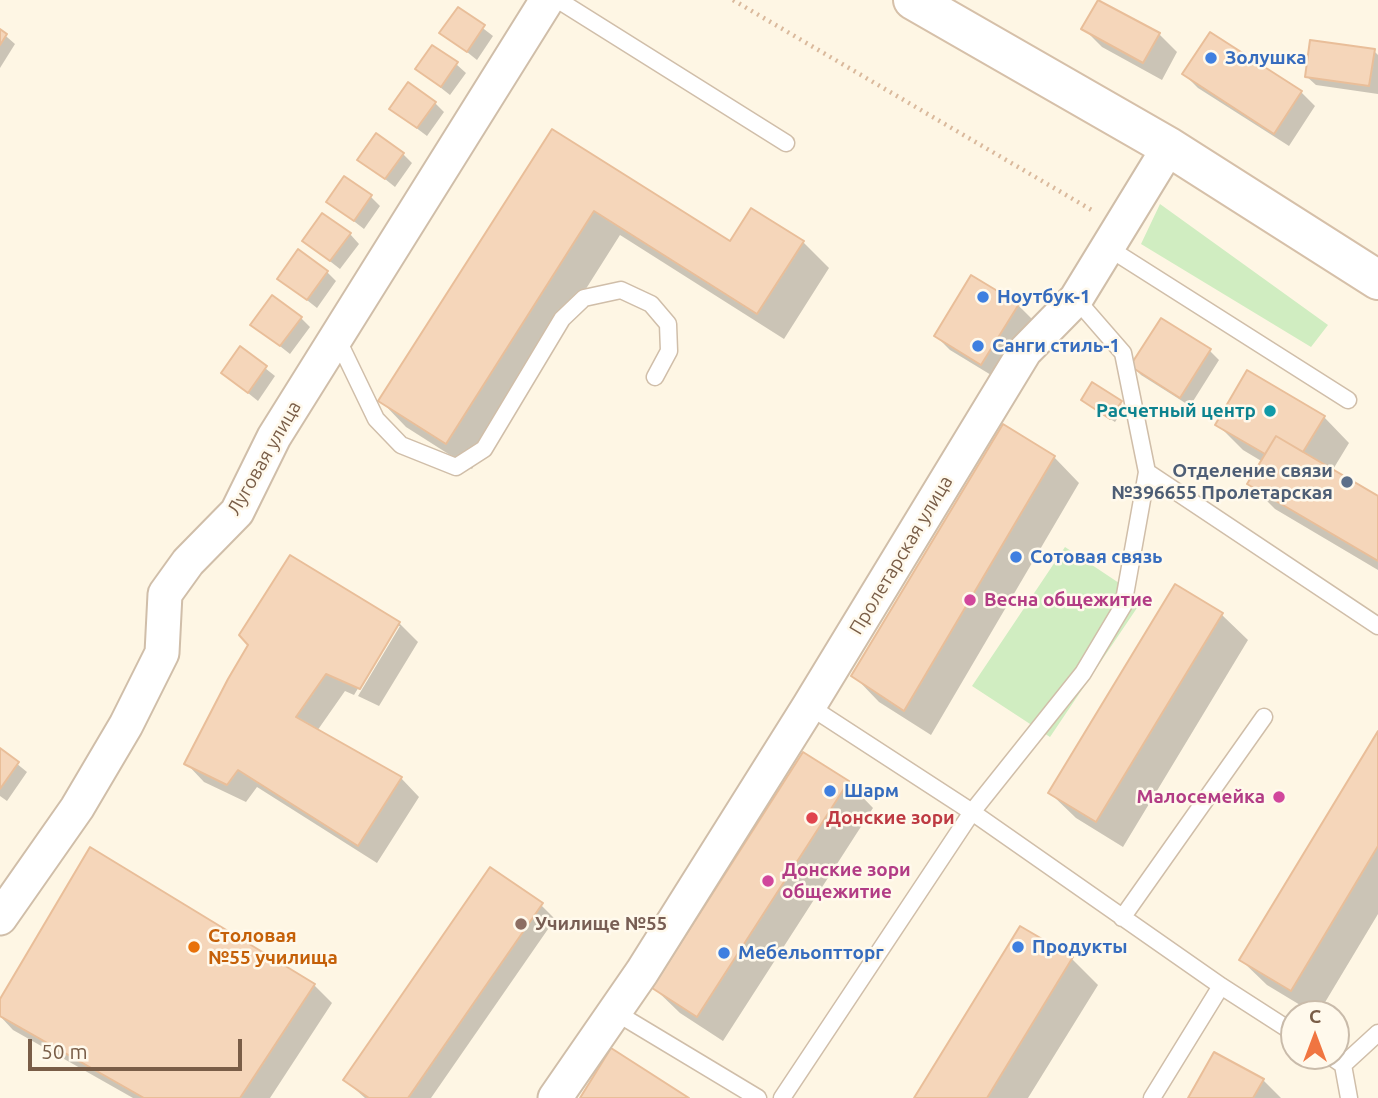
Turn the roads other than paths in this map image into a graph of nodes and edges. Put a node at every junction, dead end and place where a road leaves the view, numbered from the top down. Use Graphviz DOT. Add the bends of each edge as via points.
graph roads {
  1 [pos="547,0"];
  2 [pos="558,0"];
  3 [pos="928,4"];
  4 [pos="786,143"];
  5 [pos="1169,147"];
  6 [pos="1113,237"];
  7 [pos="1378,280"];
  8 [pos="1076,299"];
  9 [pos="336,337"];
  10 [pos="654,377"];
  11 [pos="1348,400"];
  12 [pos="1147,472"];
  13 [pos="1378,626"];
  14 [pos="809,706"];
  15 [pos="1264,717"];
  16 [pos="972,812"];
  17 [pos="0,918"];
  18 [pos="1122,918"];
  19 [pos="1221,986"];
  20 [pos="615,1012"];
  21 [pos="1280,1024"];
  22 [pos="1378,1033"];
  23 [pos="1350,1051"];
  24 [pos="1339,1070"];
  25 [pos="555,1098"];
  26 [pos="758,1098"];
  27 [pos="782,1098"];
  28 [pos="1152,1098"];
  29 [pos="1349,1098"];
  1 -- 9 [label="street, Луговая улица"];
  2 -- 4 [label="lane"];
  3 -- 5 [label="main road"];
  5 -- 6 [label="street, Пролетарская улица"];
  5 -- 7 [label="main road"];
  6 -- 8 [label="street, Пролетарская улица"];
  6 -- 11 [label="lane"];
  8 -- 12 [label="lane" via="1123,353"];
  8 -- 14 [label="street, Пролетарская улица" via="1025,351"];
  9 -- 10 [label="lane" via="376,419 401,446 456,467 484,449 562,319 584,298 621,290 650,304 668,324 669,351"];
  9 -- 17 [label="street, Луговая улица" via="274,438 237,512 188,562 165,594 162,653 126,725 78,808"];
  12 -- 13 [label="lane"];
  12 -- 16 [label="lane" via="1124,606 1083,673"];
  14 -- 16 [label="lane"];
  14 -- 20 [label="street, Пролетарская улица"];
  15 -- 18 [label="lane"];
  16 -- 18 [label="lane"];
  16 -- 27 [label="lane"];
  18 -- 19 [label="lane"];
  19 -- 21 [label="lane"];
  19 -- 28 [label="lane"];
  20 -- 25 [label="street, Пролетарская улица"];
  20 -- 26 [label="lane"];
  22 -- 23 [label="lane"];
  24 -- 29 [label="lane"];
}
